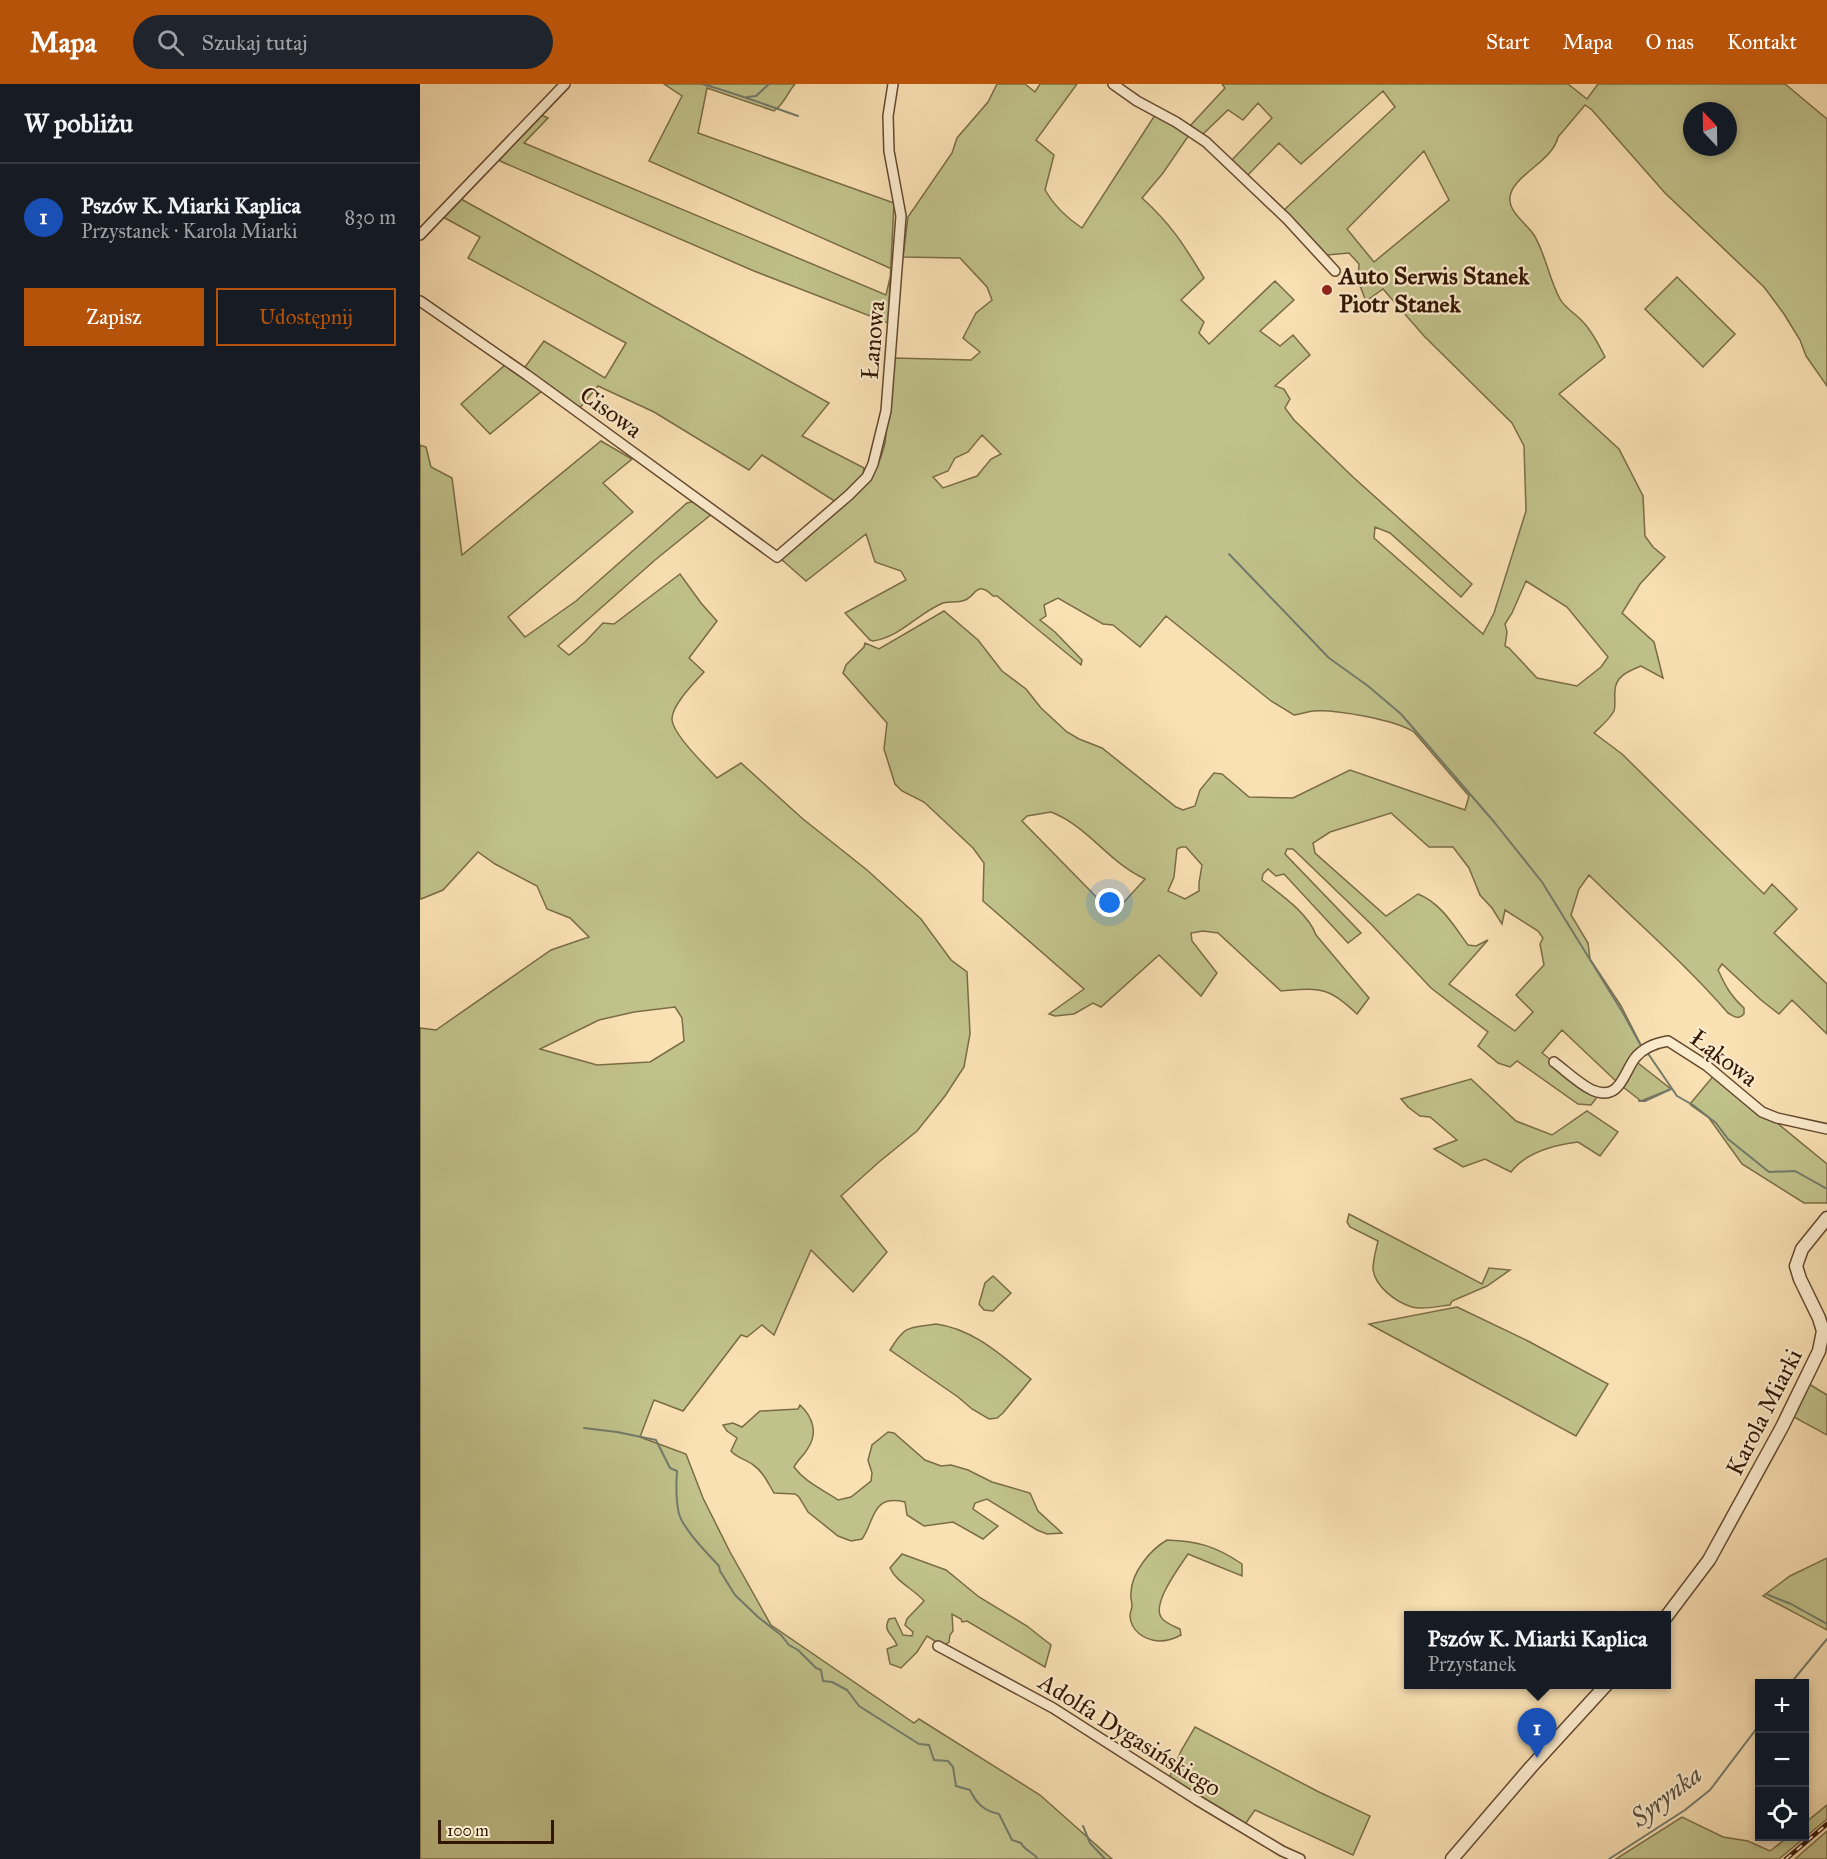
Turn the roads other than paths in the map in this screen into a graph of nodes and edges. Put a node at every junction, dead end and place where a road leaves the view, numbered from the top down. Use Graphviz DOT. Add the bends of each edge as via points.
graph roads {
  1 [pos="566,84"];
  2 [pos="893,84"];
  3 [pos="1113,84"];
  4 [pos="420,235"];
  5 [pos="1335,271"];
  6 [pos="420,302"];
  7 [pos="777,557"];
  8 [pos="1554,1062"];
  9 [pos="1827,1129"];
  10 [pos="1827,1218"];
  11 [pos="1671,1611"];
  12 [pos="938,1646"];
  13 [pos="1602,1689"];
  14 [pos="1300,1859"];
  15 [pos="1452,1859"];
  1 -- 4 [label="street"];
  2 -- 7 [label="street, Łanowa" via="888,116 889,151 901,216 886,411 867,477"];
  3 -- 5 [label="street" via="1206,142"];
  6 -- 7 [label="street, Cisowa"];
  8 -- 9 [label="street, Łąkowa" via="1594,1091 1608,1093 1618,1087 1644,1049 1668,1041 1707,1066 1762,1112"];
  10 -- 11 [label="street, Karola Miarki" via="1802,1249 1796,1266 1823,1331 1819,1351 1709,1560"];
  12 -- 14 [label="street, Adolfa Dygasińskiego" via="1053,1708 1197,1800"];
  13 -- 15 [label="street"];
}
